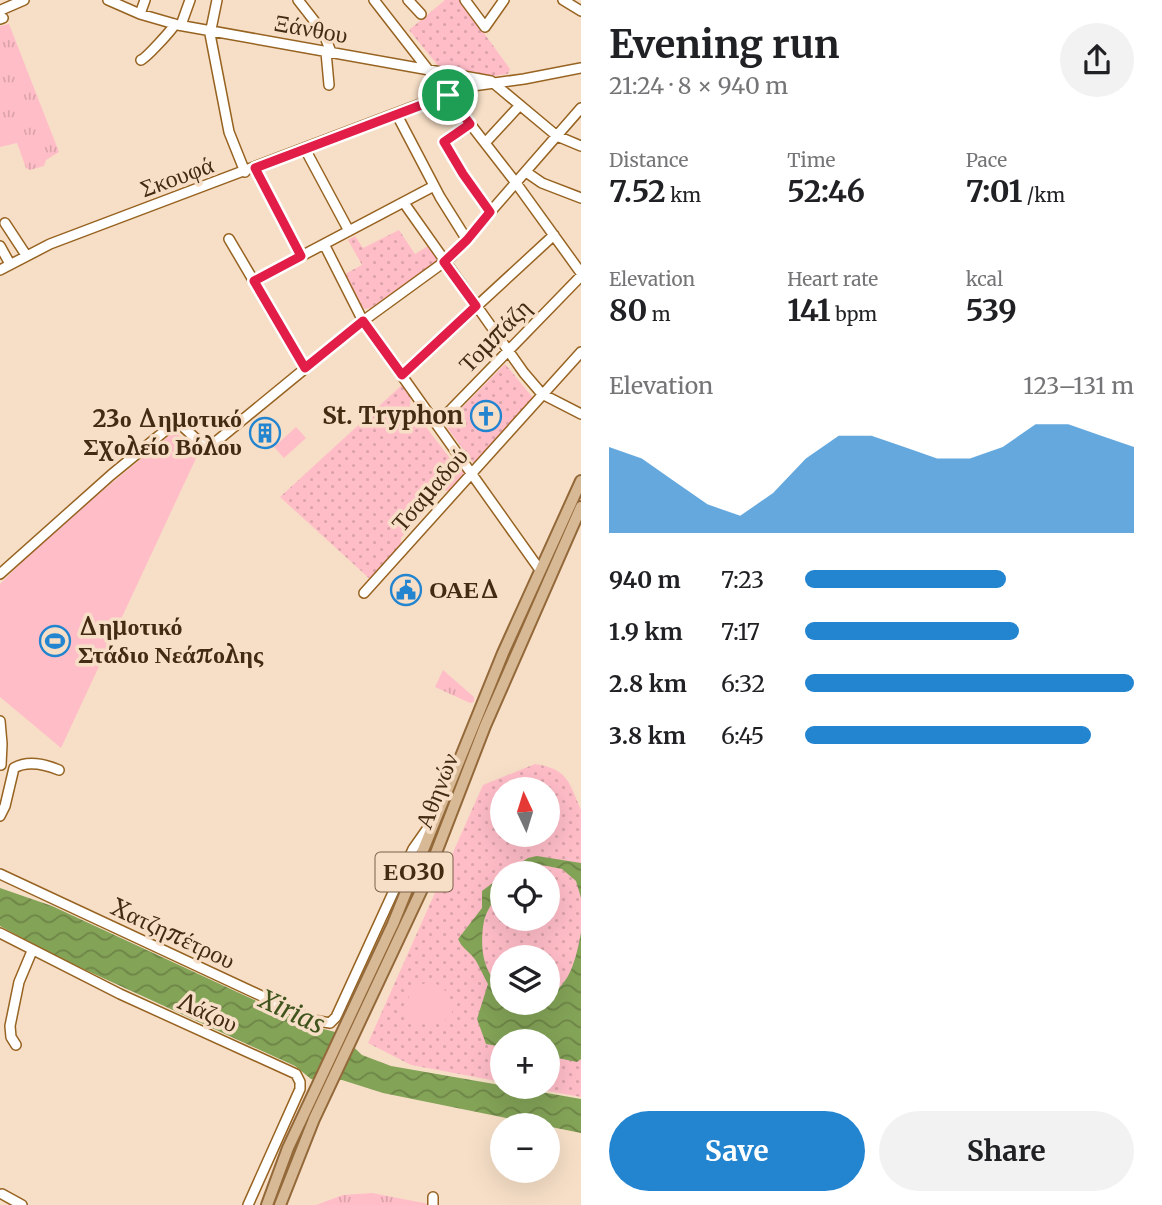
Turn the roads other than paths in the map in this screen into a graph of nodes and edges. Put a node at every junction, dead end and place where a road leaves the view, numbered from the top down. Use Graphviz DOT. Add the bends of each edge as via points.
graph roads {
  1 [pos="24,0"];
  2 [pos="108,0"];
  3 [pos="145,0"];
  4 [pos="190,0"];
  5 [pos="217,0"];
  6 [pos="298,0"];
  7 [pos="374,0"];
  8 [pos="408,0"];
  9 [pos="465,0"];
  10 [pos="504,0"];
  11 [pos="563,0"];
  12 [pos="581,10"];
  13 [pos="140,14"];
  14 [pos="421,14"];
  15 [pos="1,15"];
  16 [pos="178,25"];
  17 [pos="210,31"];
  18 [pos="329,52"];
  19 [pos="141,60"];
  20 [pos="581,68"];
  21 [pos="429,70"];
  22 [pos="494,83"];
  23 [pos="328,85"];
  24 [pos="448,95"];
  25 [pos="520,105"];
  26 [pos="581,108"];
  27 [pos="397,115"];
  28 [pos="470,124"];
  29 [pos="557,136"];
  30 [pos="485,142"];
  31 [pos="581,146"];
  32 [pos="305,149"];
  33 [pos="255,168"];
  34 [pos="245,172"];
  35 [pos="526,172"];
  36 [pos="516,183"];
  37 [pos="434,187"];
  38 [pos="581,198"];
  39 [pos="404,203"];
  40 [pos="490,212"];
  41 [pos="5,223"];
  42 [pos="349,231"];
  43 [pos="554,235"];
  44 [pos="229,239"];
  45 [pos="467,240"];
  46 [pos="324,244"];
  47 [pos="0,246"];
  48 [pos="26,255"];
  49 [pos="301,256"];
  50 [pos="444,262"];
  51 [pos="10,264"];
  52 [pos="0,270"];
  53 [pos="581,272"];
  54 [pos="254,281"];
  55 [pos="476,306"];
  56 [pos="363,321"];
  57 [pos="507,350"];
  58 [pos="581,352"];
  59 [pos="305,368"];
  60 [pos="402,375"];
  61 [pos="542,394"];
  62 [pos="581,414"];
  63 [pos="437,424"];
  64 [pos="471,472"];
  65 [pos="581,481"];
  66 [pos="581,507"];
  67 [pos="540,569"];
  68 [pos="0,574"];
  69 [pos="364,593"];
  70 [pos="0,721"];
  71 [pos="0,765"];
  72 [pos="16,766"];
  73 [pos="59,770"];
  74 [pos="0,816"];
  75 [pos="435,819"];
  76 [pos="0,874"];
  77 [pos="0,933"];
  78 [pos="32,951"];
  79 [pos="330,1024"];
  80 [pos="349,1033"];
  81 [pos="16,1045"];
  82 [pos="324,1085"];
  83 [pos="2,1194"];
  84 [pos="22,1205"];
  85 [pos="248,1205"];
  86 [pos="267,1205"];
  87 [pos="279,1205"];
  1 -- 15 [label="street"];
  2 -- 13 [label="street, Ξάνθου"];
  3 -- 13 [label="street"];
  4 -- 16 [label="street"];
  5 -- 17 [label="street"];
  6 -- 18 [label="street" via="323,32"];
  7 -- 21 [label="street"];
  8 -- 14 [label="street"];
  9 -- 10 [label="street" via="485,27"];
  11 -- 12 [label="street"];
  13 -- 16 [label="street, Ξάνθου"];
  16 -- 17 [label="street, Ξάνθου"];
  16 -- 19 [label="street"];
  17 -- 18 [label="street, Ξάνθου"];
  17 -- 34 [label="street" via="229,132"];
  18 -- 21 [label="street, Ξάνθου"];
  18 -- 23 [label="street"];
  20 -- 22 [label="street"];
  21 -- 22 [label="street"];
  21 -- 24 [label="street"];
  22 -- 24 [label="street, Σκουφά"];
  22 -- 25 [label="street"];
  24 -- 27 [label="street, Σκουφά"];
  24 -- 28 [label="street"];
  25 -- 29 [label="street"];
  25 -- 30 [label="street"];
  26 -- 29 [label="street"];
  27 -- 32 [label="street, Σκουφά"];
  27 -- 37 [label="street"];
  28 -- 30 [label="street"];
  28 -- 40 [label="street" via="444,142"];
  29 -- 31 [label="street"];
  29 -- 35 [label="street"];
  30 -- 36 [label="street"];
  32 -- 33 [label="street, Σκουφά"];
  32 -- 42 [label="street"];
  33 -- 34 [label="street, Σκουφά"];
  33 -- 49 [label="street"];
  34 -- 48 [label="street, Σκουφά"];
  35 -- 36 [label="street"];
  35 -- 38 [label="street"];
  36 -- 40 [label="street"];
  36 -- 43 [label="street"];
  37 -- 39 [label="street"];
  37 -- 45 [label="street"];
  39 -- 42 [label="street"];
  39 -- 50 [label="street"];
  40 -- 45 [label="street"];
  41 -- 48 [label="street"];
  42 -- 46 [label="street"];
  43 -- 53 [label="street"];
  43 -- 55 [label="street"];
  44 -- 54 [label="street"];
  45 -- 50 [label="street"];
  46 -- 49 [label="street"];
  46 -- 56 [label="street"];
  47 -- 51 [label="street"];
  48 -- 51 [label="street, Σκουφά"];
  49 -- 54 [label="street"];
  50 -- 55 [label="street"];
  50 -- 56 [label="street"];
  51 -- 52 [label="street, Σκουφά"];
  53 -- 57 [label="street, Τομπάζη"];
  54 -- 59 [label="street"];
  55 -- 57 [label="street"];
  55 -- 60 [label="street"];
  56 -- 59 [label="street"];
  56 -- 60 [label="street"];
  57 -- 61 [label="street"];
  57 -- 63 [label="street, Τομπάζη"];
  58 -- 61 [label="street, Τσαμαδού"];
  59 -- 68 [label="street" via="207,449 180,424 174,425"];
  60 -- 63 [label="street"];
  61 -- 62 [label="street"];
  61 -- 64 [label="street, Τσαμαδού"];
  63 -- 64 [label="street"];
  64 -- 67 [label="street"];
  64 -- 69 [label="street, Τσαμαδού"];
  65 -- 67 [label="main road, Αθηνών / ΕΟ30"];
  66 -- 80 [label="main road, Αθηνών / ΕΟ30" via="485,726 422,889"];
  67 -- 75 [label="main road, Αθηνών / ΕΟ30"];
  70 -- 71 [label="street"];
  71 -- 72 [label="street"];
  72 -- 73 [label="street" via="41,764"];
  72 -- 74 [label="street"];
  75 -- 79 [label="street, Αθηνών" via="413,849"];
  75 -- 80 [label="main road, Αθηνών / ΕΟ30"];
  76 -- 79 [label="street, Χατζηπέτρου"];
  77 -- 78 [label="street, Λάζου"];
  78 -- 81 [label="street" via="19,982 10,1026"];
  78 -- 85 [label="street, Λάζου" via="296,1074 301,1086"];
  80 -- 82 [label="main road, Αθηνών / ΕΟ30"];
  82 -- 86 [label="main road, Αθηνών / ΕΟ30" via="288,1148"];
  82 -- 87 [label="main road, Αθηνών / ΕΟ30"];
  83 -- 84 [label="street"];
}
